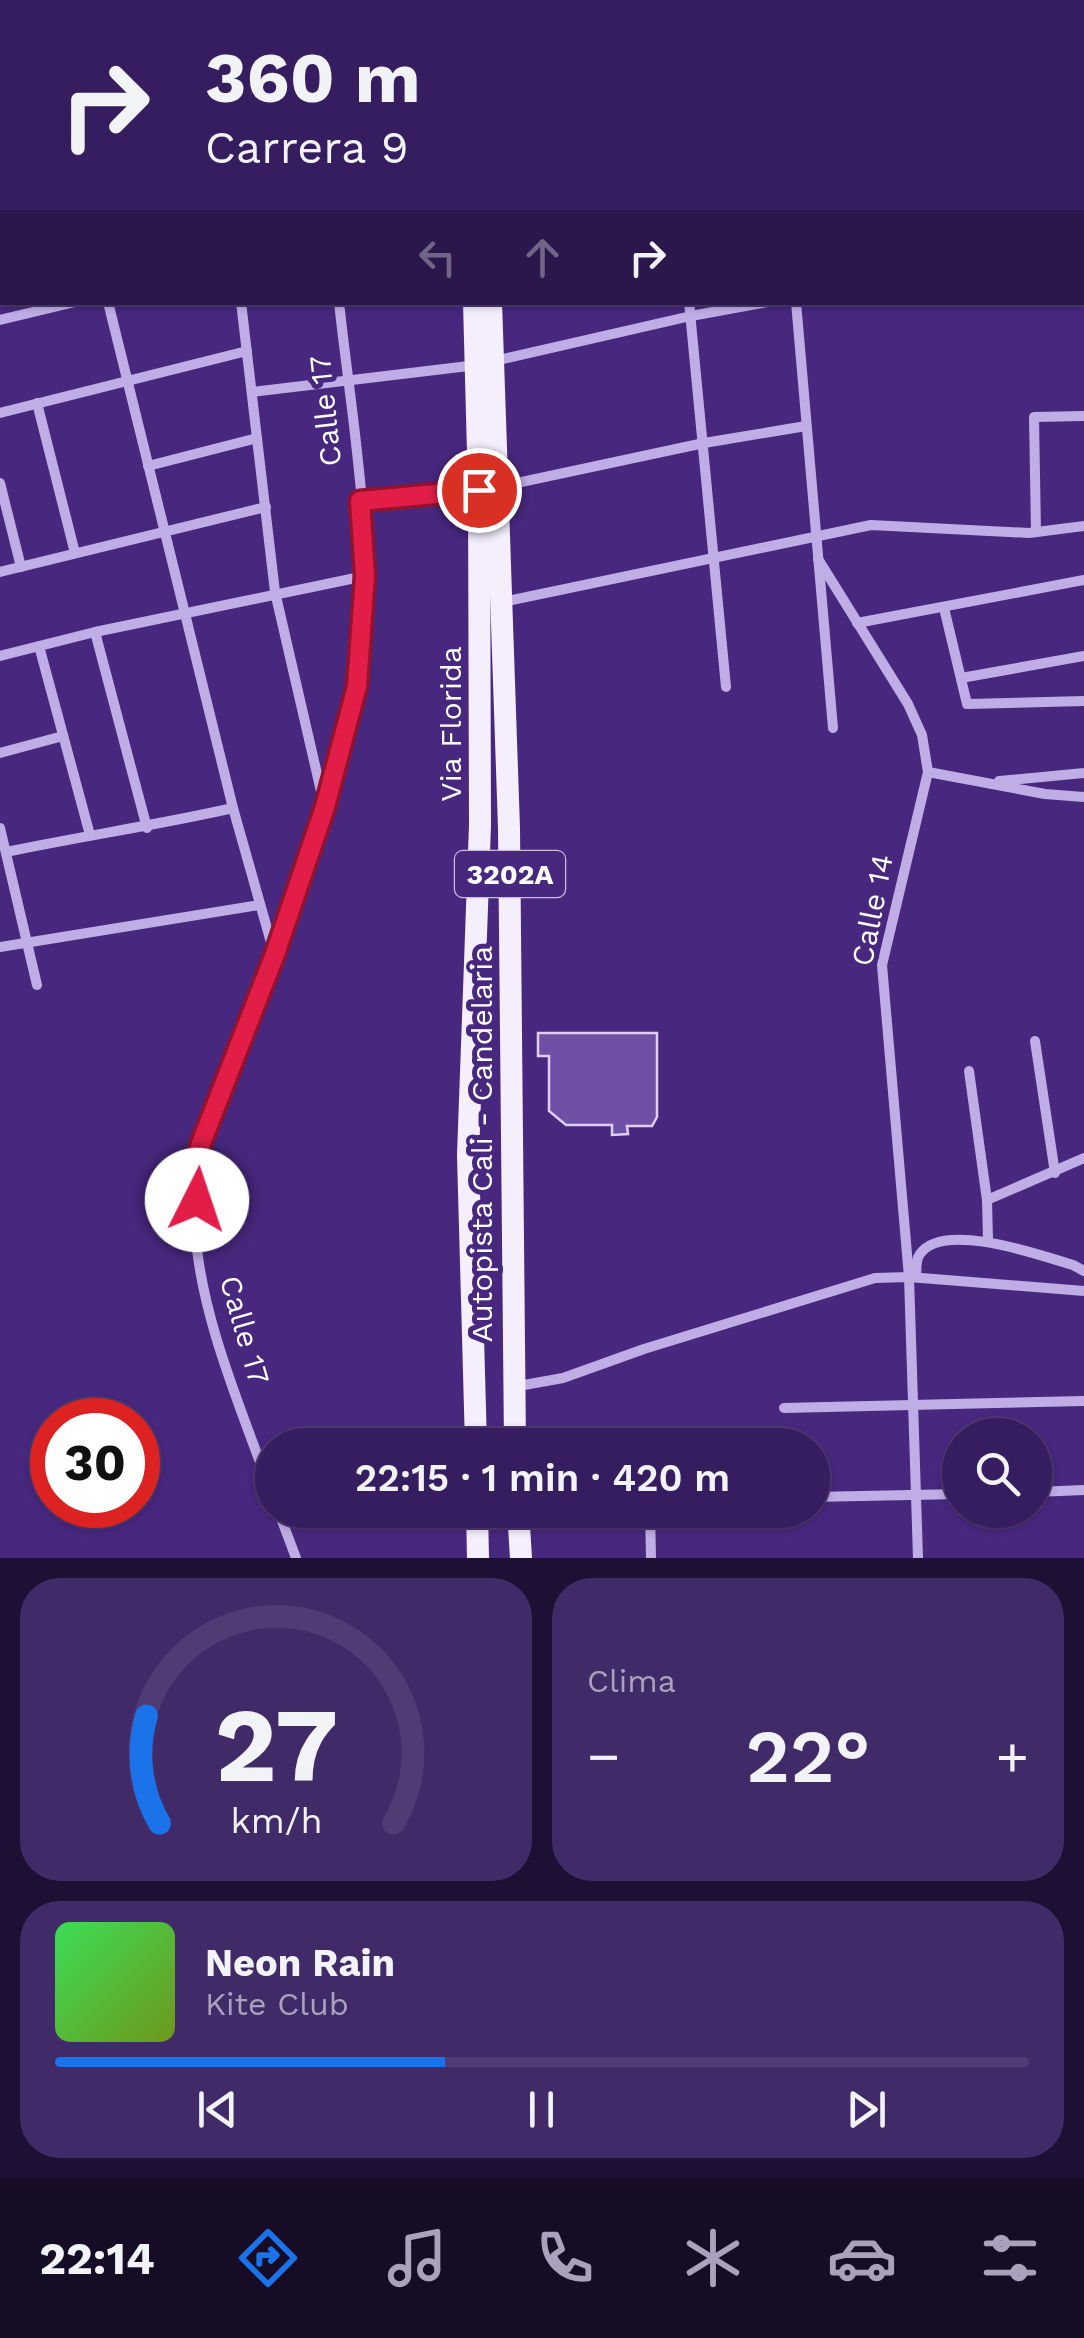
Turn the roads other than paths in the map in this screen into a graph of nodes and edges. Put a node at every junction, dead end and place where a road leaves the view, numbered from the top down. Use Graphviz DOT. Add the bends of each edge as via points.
graph roads {
  1 [pos="13,305"];
  2 [pos="63,305"];
  3 [pos="109,305"];
  4 [pos="241,305"];
  5 [pos="339,305"];
  6 [pos="474,305"];
  7 [pos="491,305"];
  8 [pos="689,305"];
  9 [pos="750,305"];
  10 [pos="796,305"];
  11 [pos="691,316"];
  12 [pos="16,317"];
  13 [pos="0,320"];
  14 [pos="246,350"];
  15 [pos="484,364"];
  16 [pos="128,380"];
  17 [pos="347,380"];
  18 [pos="252,392"];
  19 [pos="37,403"];
  20 [pos="0,413"];
  21 [pos="1084,416"];
  22 [pos="806,426"];
  23 [pos="258,438"];
  24 [pos="704,444"];
  25 [pos="148,466"];
  26 [pos="0,484"];
  27 [pos="489,488"];
  28 [pos="360,501"];
  29 [pos="266,507"];
  30 [pos="1084,526"];
  31 [pos="164,532"];
  32 [pos="1036,532"];
  33 [pos="816,538"];
  34 [pos="76,554"];
  35 [pos="713,559"];
  36 [pos="818,559"];
  37 [pos="21,567"];
  38 [pos="0,572"];
  39 [pos="365,576"];
  40 [pos="1084,580"];
  41 [pos="276,592"];
  42 [pos="502,602"];
  43 [pos="944,608"];
  44 [pos="184,612"];
  45 [pos="857,622"];
  46 [pos="94,632"];
  47 [pos="39,646"];
  48 [pos="0,656"];
  49 [pos="1084,656"];
  50 [pos="961,678"];
  51 [pos="726,687"];
  52 [pos="1084,700"];
  53 [pos="833,728"];
  54 [pos="63,736"];
  55 [pos="0,753"];
  56 [pos="928,772"];
  57 [pos="1084,773"];
  58 [pos="988,782"];
  59 [pos="1084,796"];
  60 [pos="325,807"];
  61 [pos="234,808"];
  62 [pos="0,828"];
  63 [pos="147,828"];
  64 [pos="90,834"];
  65 [pos="6,852"];
  66 [pos="259,905"];
  67 [pos="29,943"];
  68 [pos="0,947"];
  69 [pos="275,954"];
  70 [pos="37,985"];
  71 [pos="1036,1041"];
  72 [pos="969,1071"];
  73 [pos="1084,1158"];
  74 [pos="1056,1173"];
  75 [pos="988,1200"];
  76 [pos="988,1240"];
  77 [pos="1084,1271"];
  78 [pos="913,1277"];
  79 [pos="1084,1291"];
  80 [pos="513,1387"];
  81 [pos="1084,1401"];
  82 [pos="913,1405"];
  83 [pos="784,1408"];
  84 [pos="476,1428"];
  85 [pos="515,1428"];
  86 [pos="255,1447"];
  87 [pos="1084,1490"];
  88 [pos="1052,1491"];
  89 [pos="942,1495"];
  90 [pos="916,1496"];
  91 [pos="830,1497"];
  92 [pos="285,1528"];
  93 [pos="477,1528"];
  94 [pos="519,1528"];
  95 [pos="650,1528"];
  96 [pos="296,1558"];
  97 [pos="478,1558"];
  98 [pos="521,1558"];
  99 [pos="651,1558"];
  100 [pos="918,1558"];
  1 -- 12 [label="street"];
  2 -- 12 [label="street"];
  3 -- 16 [label="street"];
  4 -- 14 [label="street"];
  5 -- 17 [label="street, Calle 17"];
  6 -- 15 [label="main road, 3202A"];
  7 -- 15 [label="main road, Autopista Cali - Candelaria / 3202A"];
  8 -- 11 [label="street"];
  9 -- 11 [label="street"];
  10 -- 22 [label="street, Calle 14"];
  11 -- 15 [label="street"];
  11 -- 24 [label="street"];
  12 -- 13 [label="street"];
  14 -- 16 [label="street"];
  14 -- 18 [label="street"];
  15 -- 17 [label="street"];
  15 -- 27 [label="main road, Autopista Cali - Candelaria / 3202A"];
  16 -- 19 [label="street"];
  16 -- 25 [label="street"];
  17 -- 18 [label="street"];
  17 -- 28 [label="street, Calle 17"];
  18 -- 23 [label="street"];
  19 -- 20 [label="street"];
  19 -- 34 [label="street"];
  21 -- 32 [label="street" via="1034,417"];
  22 -- 24 [label="street"];
  22 -- 33 [label="street, Calle 14"];
  23 -- 25 [label="street"];
  23 -- 29 [label="street"];
  24 -- 27 [label="street"];
  24 -- 35 [label="street"];
  25 -- 31 [label="street"];
  26 -- 37 [label="street"];
  27 -- 28 [label="street"];
  27 -- 42 [label="main road, Autopista Cali - Candelaria / 3202A"];
  27 -- 84 [label="main road, Via Florida / 3202A" via="468,1155"];
  28 -- 39 [label="street, Calle 17"];
  29 -- 31 [label="street"];
  29 -- 41 [label="street"];
  30 -- 32 [label="street"];
  31 -- 34 [label="street"];
  31 -- 44 [label="street"];
  32 -- 33 [label="street" via="871,525"];
  33 -- 35 [label="street"];
  33 -- 36 [label="street, Calle 14"];
  34 -- 37 [label="street"];
  35 -- 42 [label="street"];
  35 -- 51 [label="street"];
  36 -- 45 [label="street, Calle 14"];
  36 -- 53 [label="street"];
  37 -- 38 [label="street"];
  39 -- 41 [label="street"];
  39 -- 60 [label="street, Calle 17" via="357,686"];
  40 -- 43 [label="street"];
  41 -- 44 [label="street"];
  41 -- 60 [label="street"];
  42 -- 80 [label="main road, Autopista Cali - Candelaria / 3202A"];
  43 -- 45 [label="street"];
  43 -- 50 [label="street"];
  44 -- 46 [label="street"];
  44 -- 61 [label="street"];
  45 -- 56 [label="street, Calle 14" via="908,704"];
  46 -- 47 [label="street"];
  46 -- 63 [label="street"];
  47 -- 48 [label="street"];
  47 -- 54 [label="street"];
  49 -- 50 [label="street"];
  50 -- 52 [label="street" via="967,704"];
  54 -- 55 [label="street"];
  54 -- 64 [label="street"];
  56 -- 58 [label="street"];
  56 -- 78 [label="street, Calle 14" via="882,965"];
  57 -- 58 [label="street"];
  58 -- 59 [label="street"];
  60 -- 69 [label="street, Calle 17"];
  61 -- 63 [label="street"];
  61 -- 66 [label="street"];
  62 -- 65 [label="street"];
  63 -- 64 [label="street"];
  64 -- 65 [label="street"];
  65 -- 67 [label="street"];
  66 -- 67 [label="street"];
  66 -- 69 [label="street"];
  67 -- 68 [label="street"];
  67 -- 70 [label="street"];
  69 -- 86 [label="street, Calle 17" via="200,1146 195,1226 218,1344"];
  71 -- 74 [label="street"];
  72 -- 75 [label="street"];
  73 -- 74 [label="street"];
  74 -- 75 [label="street"];
  75 -- 76 [label="street"];
  76 -- 77 [label="street"];
  76 -- 78 [label="street" via="932,1245 917,1257"];
  78 -- 79 [label="street"];
  78 -- 80 [label="street" via="876,1278 563,1378"];
  78 -- 82 [label="street, Calle 14"];
  80 -- 85 [label="main road, Autopista Cali - Candelaria / 3202A"];
  81 -- 82 [label="street"];
  82 -- 83 [label="street"];
  82 -- 90 [label="street, Calle 14"];
  87 -- 88 [label="street"];
  89 -- 90 [label="street"];
  90 -- 91 [label="street"];
  90 -- 100 [label="street, Calle 14"];
  92 -- 96 [label="street"];
  93 -- 97 [label="main road"];
  94 -- 98 [label="main road"];
  95 -- 99 [label="street"];
}
